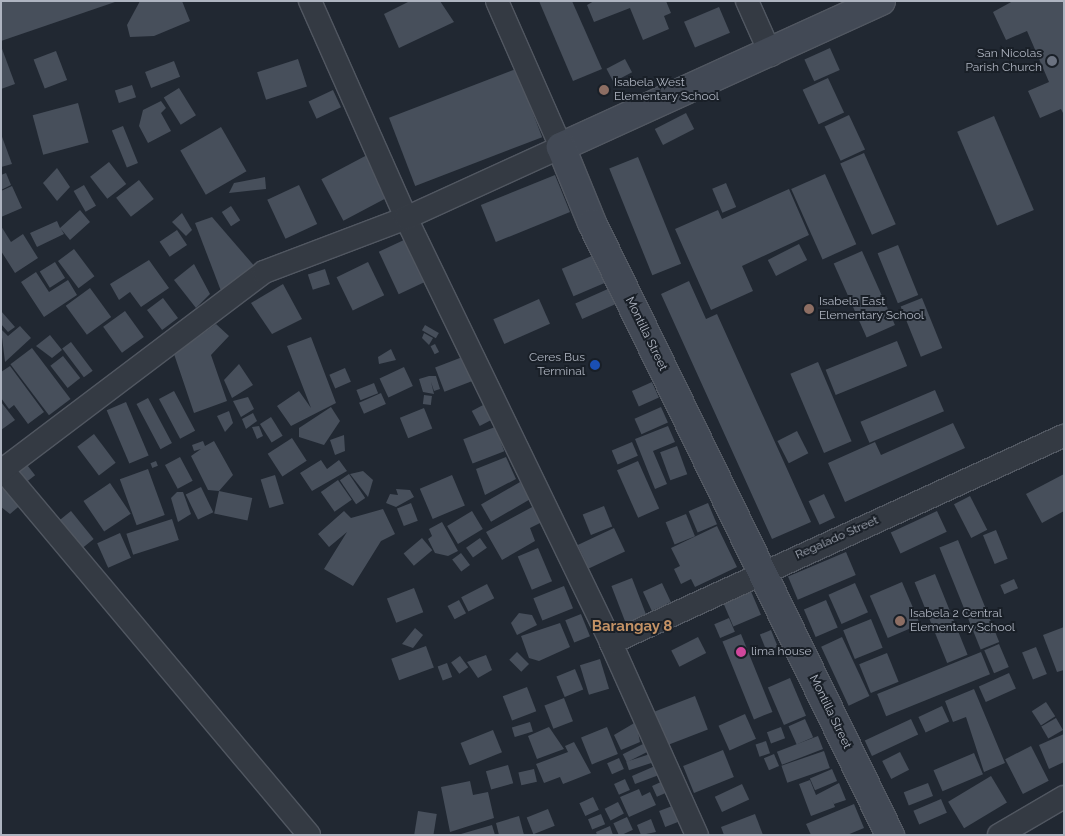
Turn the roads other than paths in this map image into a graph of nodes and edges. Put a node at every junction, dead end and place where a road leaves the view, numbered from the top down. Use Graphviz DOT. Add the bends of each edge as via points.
graph roads {
  1 [pos="310,1"];
  2 [pos="497,1"];
  3 [pos="747,1"];
  4 [pos="881,1"];
  5 [pos="771,55"];
  6 [pos="561,147"];
  7 [pos="406,218"];
  8 [pos="1064,436"];
  9 [pos="2,471"];
  10 [pos="762,572"];
  11 [pos="611,643"];
  12 [pos="1064,798"];
  13 [pos="309,835"];
  14 [pos="697,835"];
  15 [pos="890,835"];
  16 [pos="999,835"];
  1 -- 7 [label="street"];
  2 -- 6 [label="street"];
  3 -- 5 [label="street"];
  4 -- 5 [label="main road"];
  5 -- 6 [label="main road"];
  6 -- 7 [label="street"];
  6 -- 10 [label="main road, Montilla Street" via="592,223"];
  7 -- 9 [label="street" via="264,272"];
  7 -- 11 [label="street"];
  8 -- 10 [label="street, Regalado Street"];
  9 -- 13 [label="street"];
  10 -- 11 [label="street, Regalado Street"];
  10 -- 15 [label="main road, Montilla Street"];
  11 -- 14 [label="street"];
  12 -- 16 [label="street"];
}
